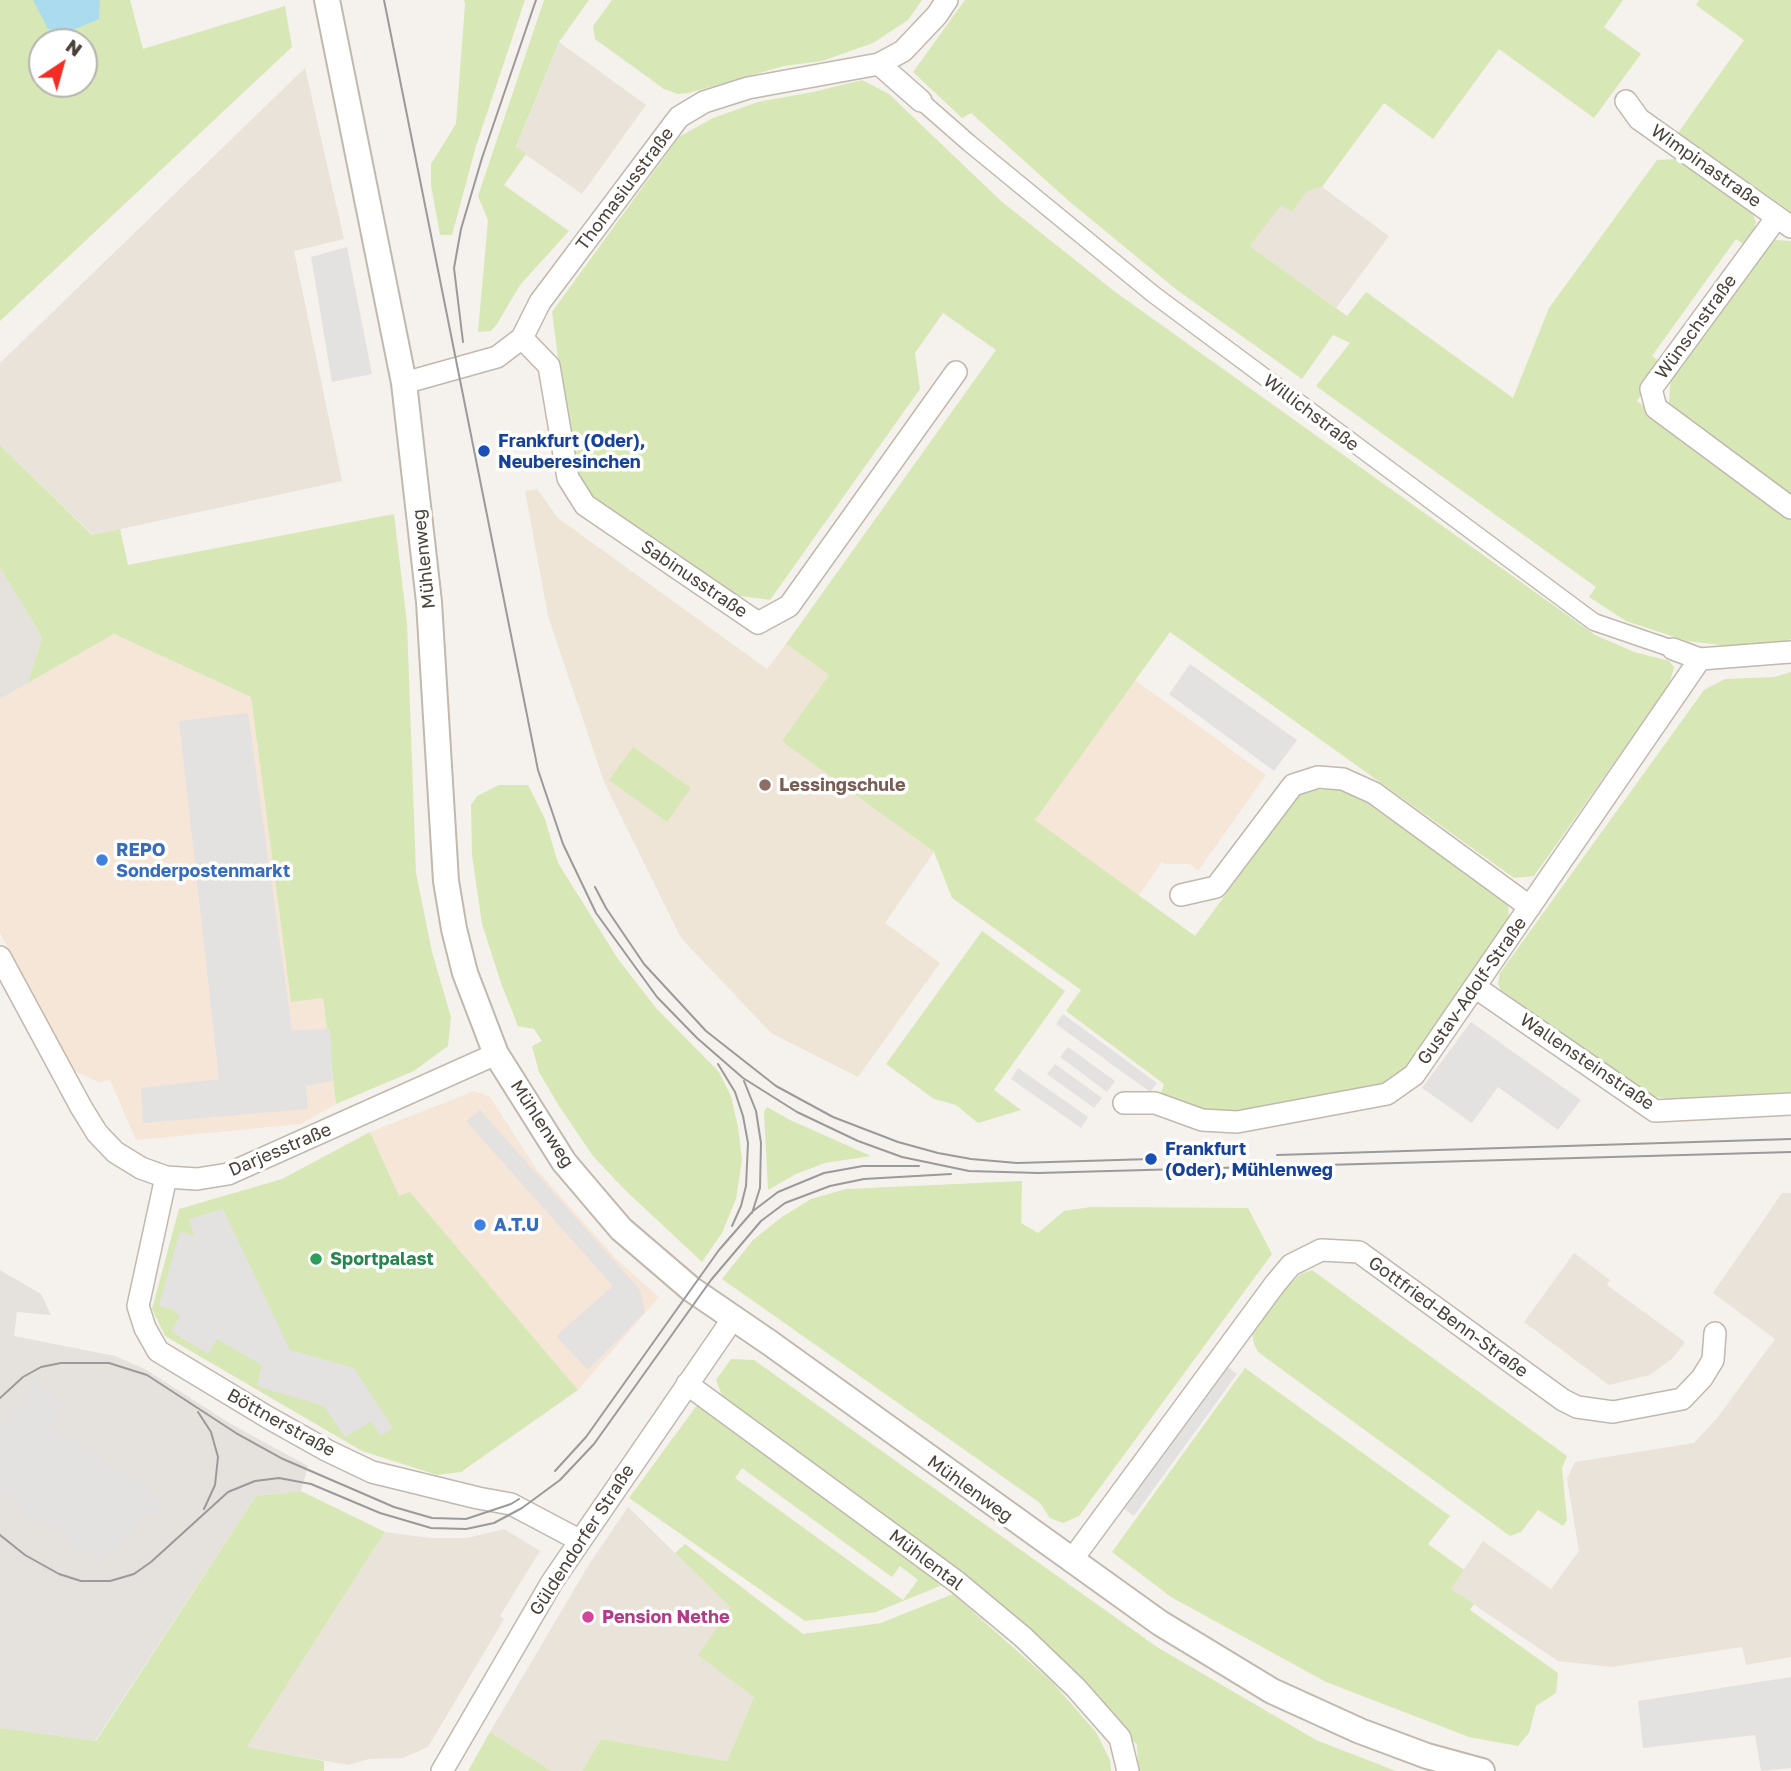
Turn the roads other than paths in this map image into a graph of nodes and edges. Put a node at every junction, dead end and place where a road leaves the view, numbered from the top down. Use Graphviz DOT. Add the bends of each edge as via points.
graph roads {
  1 [pos="327,0"];
  2 [pos="947,0"];
  3 [pos="879,64"];
  4 [pos="921,101"];
  5 [pos="1626,101"];
  6 [pos="1784,222"];
  7 [pos="522,338"];
  8 [pos="956,372"];
  9 [pos="404,383"];
  10 [pos="1791,508"];
  11 [pos="1673,649"];
  12 [pos="1791,652"];
  13 [pos="1700,659"];
  14 [pos="1181,895"];
  15 [pos="1530,907"];
  16 [pos="0,957"];
  17 [pos="1475,987"];
  18 [pos="496,1054"];
  19 [pos="1124,1103"];
  20 [pos="1791,1104"];
  21 [pos="166,1177"];
  22 [pos="734,1317"];
  23 [pos="1715,1333"];
  24 [pos="687,1384"];
  25 [pos="579,1540"];
  26 [pos="1071,1561"];
  27 [pos="443,1771"];
  28 [pos="1128,1771"];
  29 [pos="1482,1771"];
  1 -- 9 [label="street, Mühlenweg"];
  2 -- 3 [label="street, Thomasiusstraße" via="904,51"];
  3 -- 4 [label="street, Willichstraße"];
  3 -- 7 [label="street, Thomasiusstraße" via="748,89 704,102 679,117 540,302"];
  4 -- 11 [label="street, Willichstraße" via="1185,319 1594,622"];
  5 -- 6 [label="street, Wimpinastraße" via="1639,119"];
  6 -- 10 [label="street, Wünschstraße" via="1651,388 1656,408"];
  7 -- 8 [label="street, Sabinusstraße" via="549,366 568,478 585,505 758,623 789,606"];
  7 -- 9 [label="street, Thomasiusstraße" via="496,357"];
  9 -- 18 [label="street, Mühlenweg" via="429,602 446,881 465,973"];
  11 -- 13 [label="street, Willichstraße"];
  12 -- 13 [label="street, Willichstraße"];
  13 -- 15 [label="street, Gustav-Adolf-Straße"];
  14 -- 15 [label="street" via="1216,887 1293,785 1318,777 1343,779 1374,793"];
  15 -- 17 [label="street, Gustav-Adolf-Straße"];
  16 -- 21 [label="street, Darjesstraße" via="97,1133 115,1152"];
  17 -- 19 [label="street, Gustav-Adolf-Straße" via="1414,1075 1387,1094 1237,1122 1202,1120 1155,1103"];
  17 -- 20 [label="street, Wallensteinstraße" via="1655,1111"];
  18 -- 21 [label="street, Darjesstraße" via="229,1174"];
  18 -- 22 [label="street, Mühlenweg" via="564,1162 621,1229 691,1289"];
  21 -- 25 [label="street, Böttnerstraße" via="138,1306 158,1351 269,1418 372,1472 511,1504"];
  22 -- 24 [label="street, Güldendorfer Straße"];
  22 -- 26 [label="street, Mühlenweg"];
  23 -- 26 [label="street, Gottfried-Benn-Straße" via="1713,1360 1682,1398 1613,1412 1577,1407 1359,1252 1321,1250 1291,1265 1275,1284"];
  24 -- 25 [label="street, Güldendorfer Straße"];
  24 -- 28 [label="street, Mühlental" via="957,1582 1023,1637 1120,1738"];
  25 -- 27 [label="street, Güldendorfer Straße"];
  26 -- 29 [label="street, Mühlenweg" via="1160,1623 1272,1691 1360,1731"];
}
